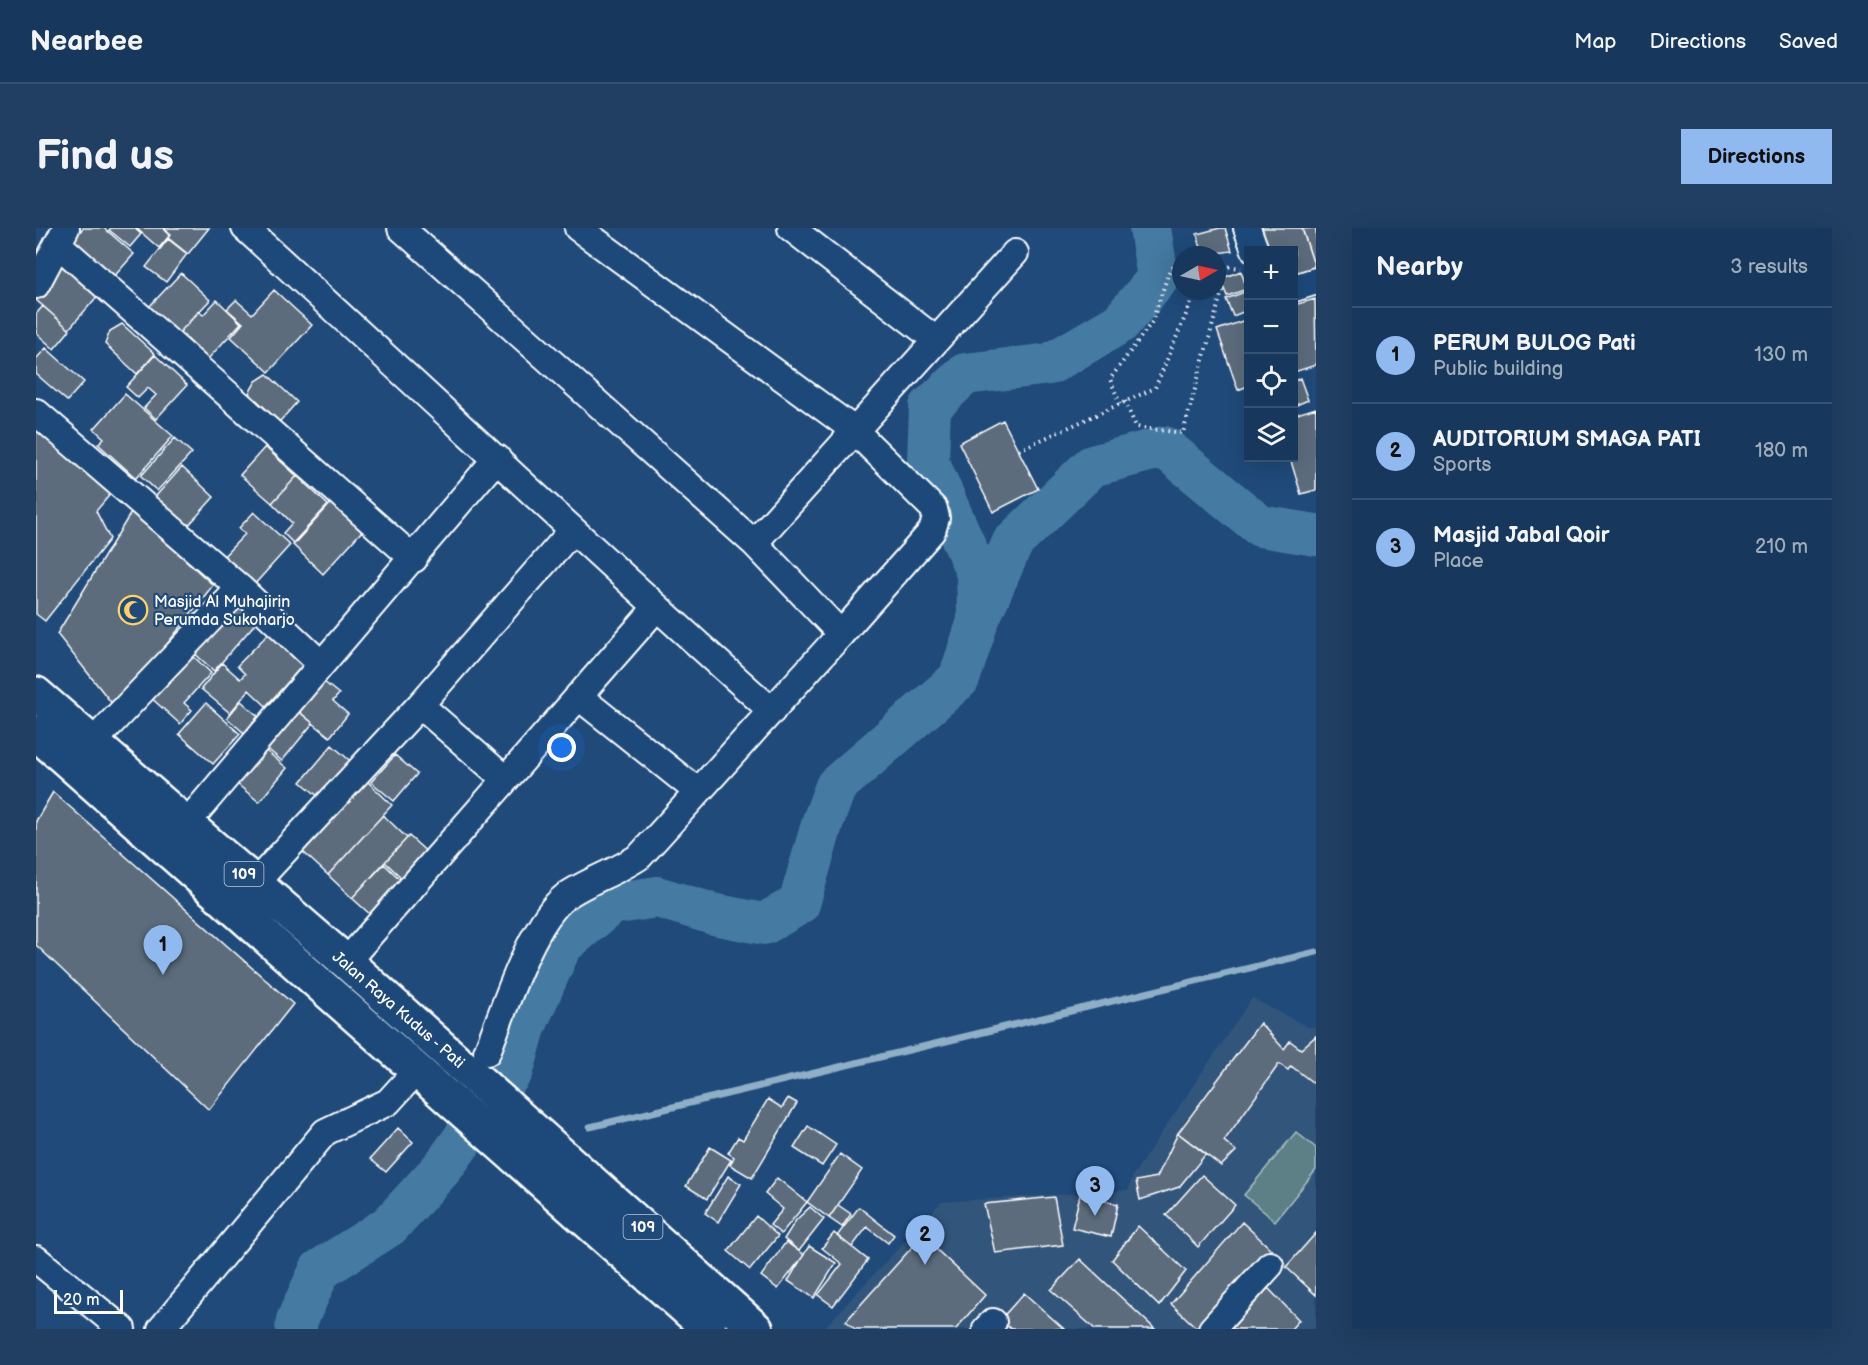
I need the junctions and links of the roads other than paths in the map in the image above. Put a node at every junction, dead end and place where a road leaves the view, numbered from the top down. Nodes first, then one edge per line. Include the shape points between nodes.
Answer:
1 (245, 228) edge
2 (401, 228) edge
3 (791, 228) edge
4 (1247, 228) edge
5 (582, 229) edge
6 (63, 236) edge
7 (1249, 246) edge
8 (1015, 253) dead end
9 (1316, 281) edge
10 (36, 285) edge
11 (1298, 286) edge
12 (936, 340) junction
13 (36, 412) edge
14 (854, 429) junction
15 (497, 458) junction
16 (572, 531) junction
17 (754, 543) junction
18 (414, 559) junction
19 (240, 588) junction
20 (656, 608) junction
21 (841, 634) junction
22 (321, 664) junction
23 (36, 694) edge
24 (578, 696) junction
25 (420, 705) junction
26 (772, 711) junction
27 (36, 733) edge
28 (92, 743) junction
29 (505, 779) junction
30 (697, 791) junction
31 (186, 824) junction
32 (255, 884) junction
33 (346, 962) junction
34 (487, 1052) dead end
35 (427, 1078) junction
36 (36, 1259) edge
37 (1270, 1265) dead end
38 (122, 1329) edge
39 (161, 1329) edge
40 (709, 1329) edge
41 (756, 1329) edge
42 (1212, 1329) edge

1 - 15 street
2 - 17 street
3 - 12 street
4 - 7 street
5 - 14 street
6 - 10 street
6 - 18 street
8 - 12 street
9 - 11 street
12 - 14 street
13 - 19 street
14 - 17 street
14 - 21 street via 932,505 936,518 932,531
15 - 16 street
15 - 18 street
16 - 20 street
16 - 25 street
17 - 21 street
18 - 22 street
19 - 22 street
19 - 28 street
20 - 24 street
20 - 26 street
21 - 26 street
22 - 31 street
23 - 28 main road, Jalan Raya Kudus - Pati / 109
24 - 29 street
24 - 30 street
25 - 29 street
25 - 32 street
26 - 30 street
27 - 35 main road, Jalan Raya Kudus - Pati / 109
28 - 31 main road, Jalan Raya Kudus - Pati / 109
29 - 33 street
30 - 34 street via 640,856 573,892 551,911 535,936
31 - 32 main road, Jalan Raya Kudus - Pati / 109
32 - 33 main road, Jalan Raya Kudus - Pati / 109
33 - 41 main road, Jalan Raya Kudus - Pati / 109
35 - 39 street via 325,1132
35 - 40 main road, Jalan Raya Kudus - Pati / 109
36 - 38 street
37 - 42 street

